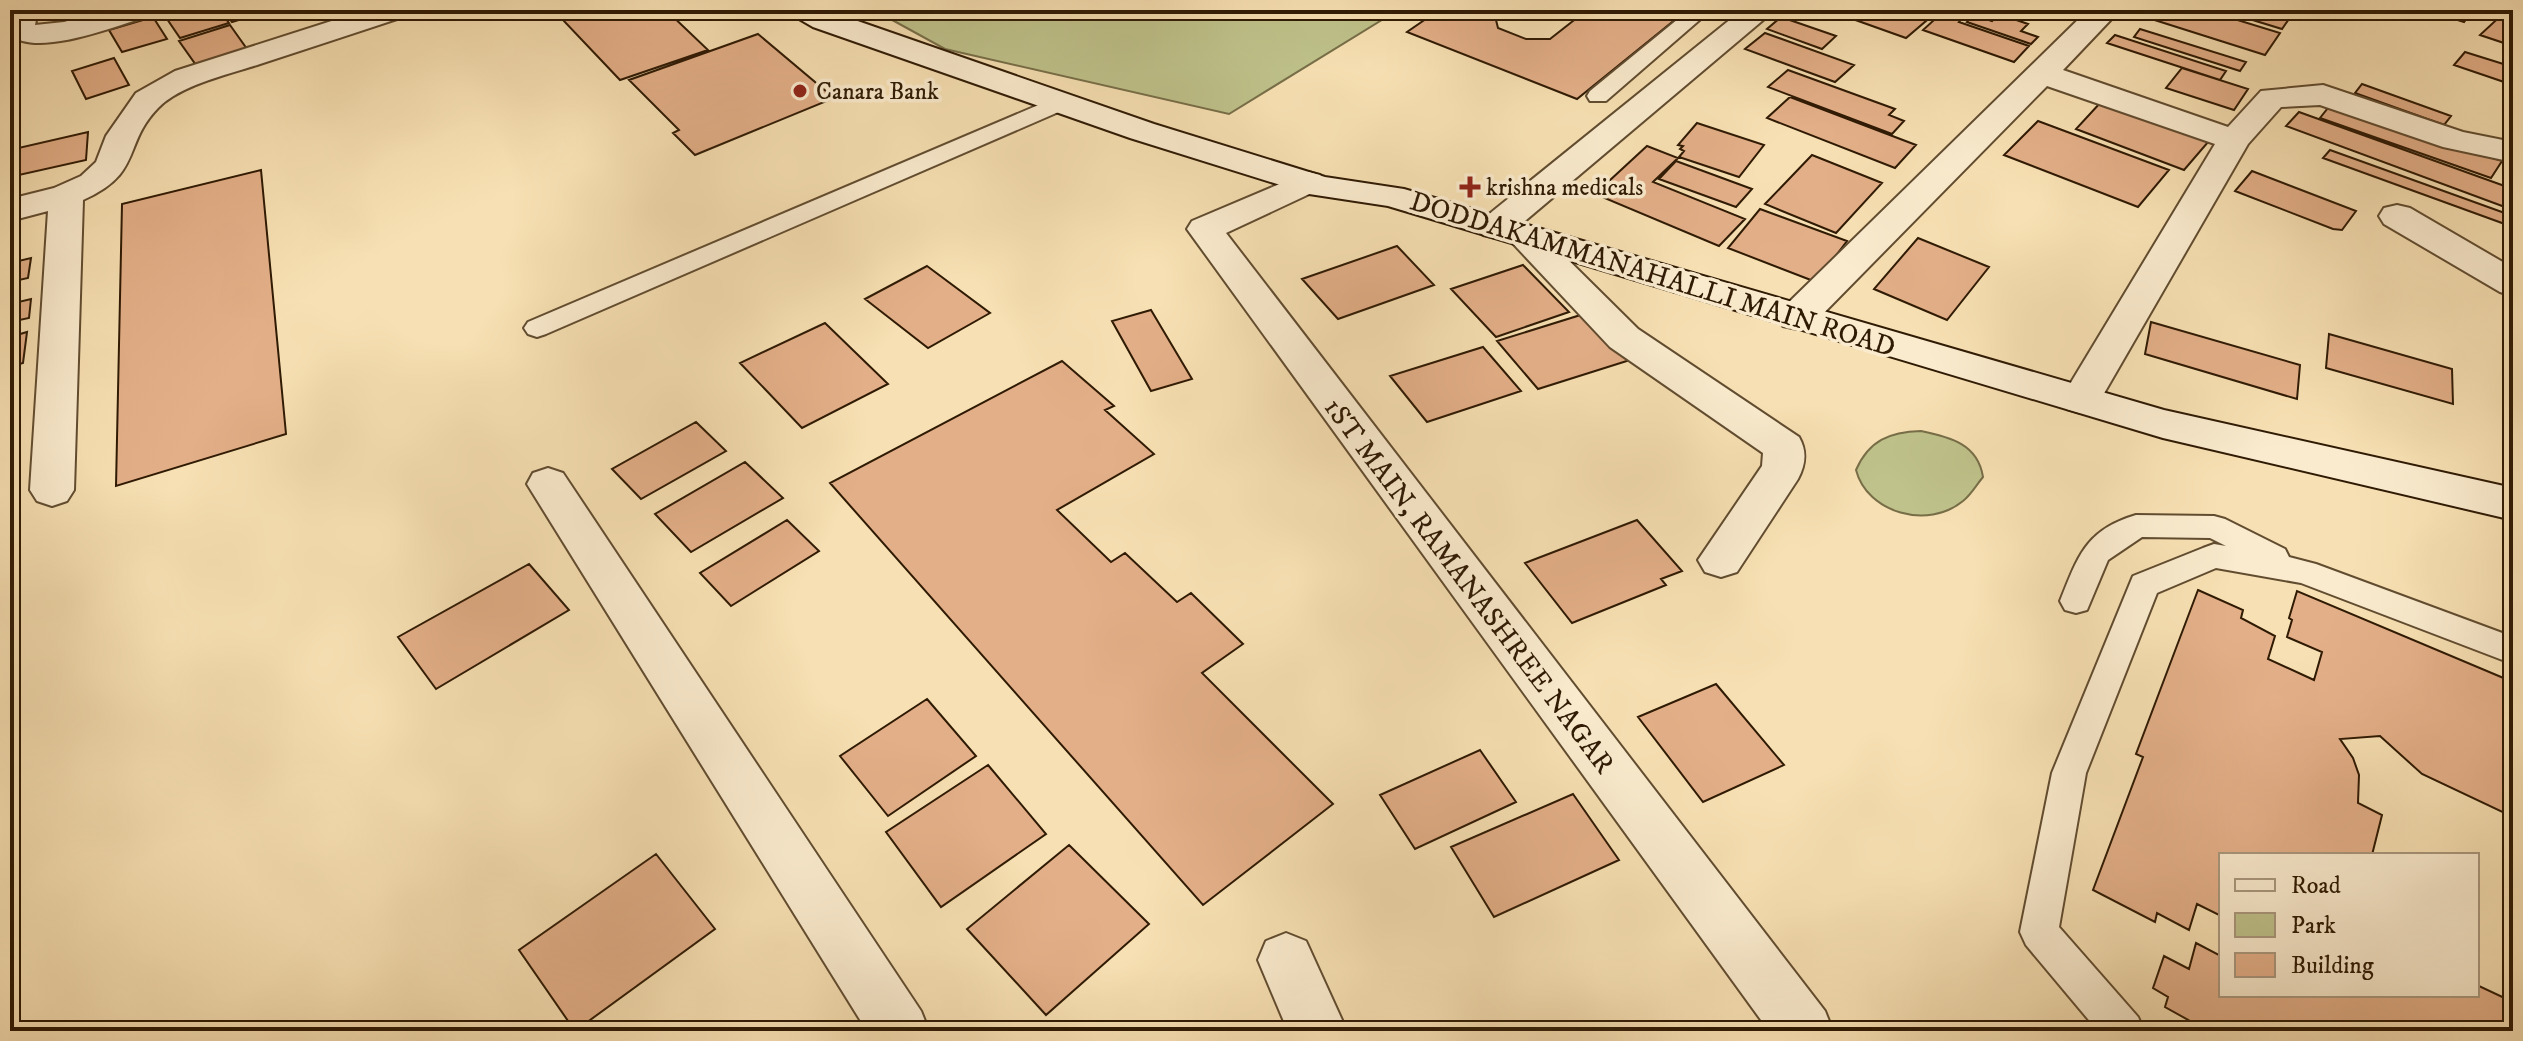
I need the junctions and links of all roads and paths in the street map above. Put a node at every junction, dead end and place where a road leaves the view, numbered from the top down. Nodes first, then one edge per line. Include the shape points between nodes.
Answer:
1 (23, 10) edge
2 (139, 10) edge
3 (396, 10) edge
4 (804, 10) edge
5 (1701, 10) edge
6 (1760, 10) edge
7 (2105, 10) edge
8 (2041, 73) junction
9 (1598, 96) dead end
10 (1062, 102) junction
11 (2234, 140) junction
12 (2513, 152) edge
13 (1308, 182) junction
14 (66, 195) junction
15 (10, 210) edge
16 (2397, 216) dead end
17 (1510, 232) junction
18 (2513, 284) edge
19 (1797, 317) junction
20 (537, 328) dead end
21 (2081, 399) junction
22 (548, 484) dead end
23 (52, 490) dead end
24 (2513, 504) edge
25 (1721, 560) dead end
26 (2305, 572) junction
27 (2076, 601) dead end
28 (2513, 651) edge
29 (1286, 960) dead end
30 (900, 1031) edge
31 (1318, 1031) edge
32 (1804, 1031) edge
33 (2124, 1031) edge

1 - 2 street via 19,26 28,35 66,31
3 - 14 street via 186,78 147,100 111,166 93,183
4 - 10 street, DODDAKAMMANAHALLI MAIN ROAD
5 - 9 lane
6 - 17 street
7 - 8 street
8 - 11 street
8 - 19 street
10 - 13 street, DODDAKAMMANAHALLI MAIN ROAD
10 - 20 lane
11 - 12 street via 2272,98 2323,95 2455,140
11 - 21 street
13 - 17 street, DODDAKAMMANAHALLI MAIN ROAD via 1392,196
13 - 32 street, 1ST MAIN, RAMANASHREE NAGAR via 1205,229
14 - 15 street
14 - 23 street
16 - 18 street
17 - 19 street, DODDAKAMMANAHALLI MAIN ROAD
17 - 25 street via 1624,338 1784,447 1783,468
19 - 21 street, DODDAKAMMANAHALLI MAIN ROAD
21 - 24 street, DODDAKAMMANAHALLI MAIN ROAD via 2163,424
22 - 30 street
26 - 27 lane via 2214,527 2136,526 2095,553
26 - 28 lane
26 - 33 lane via 2214,556 2144,585 2069,773 2039,932
29 - 31 street

